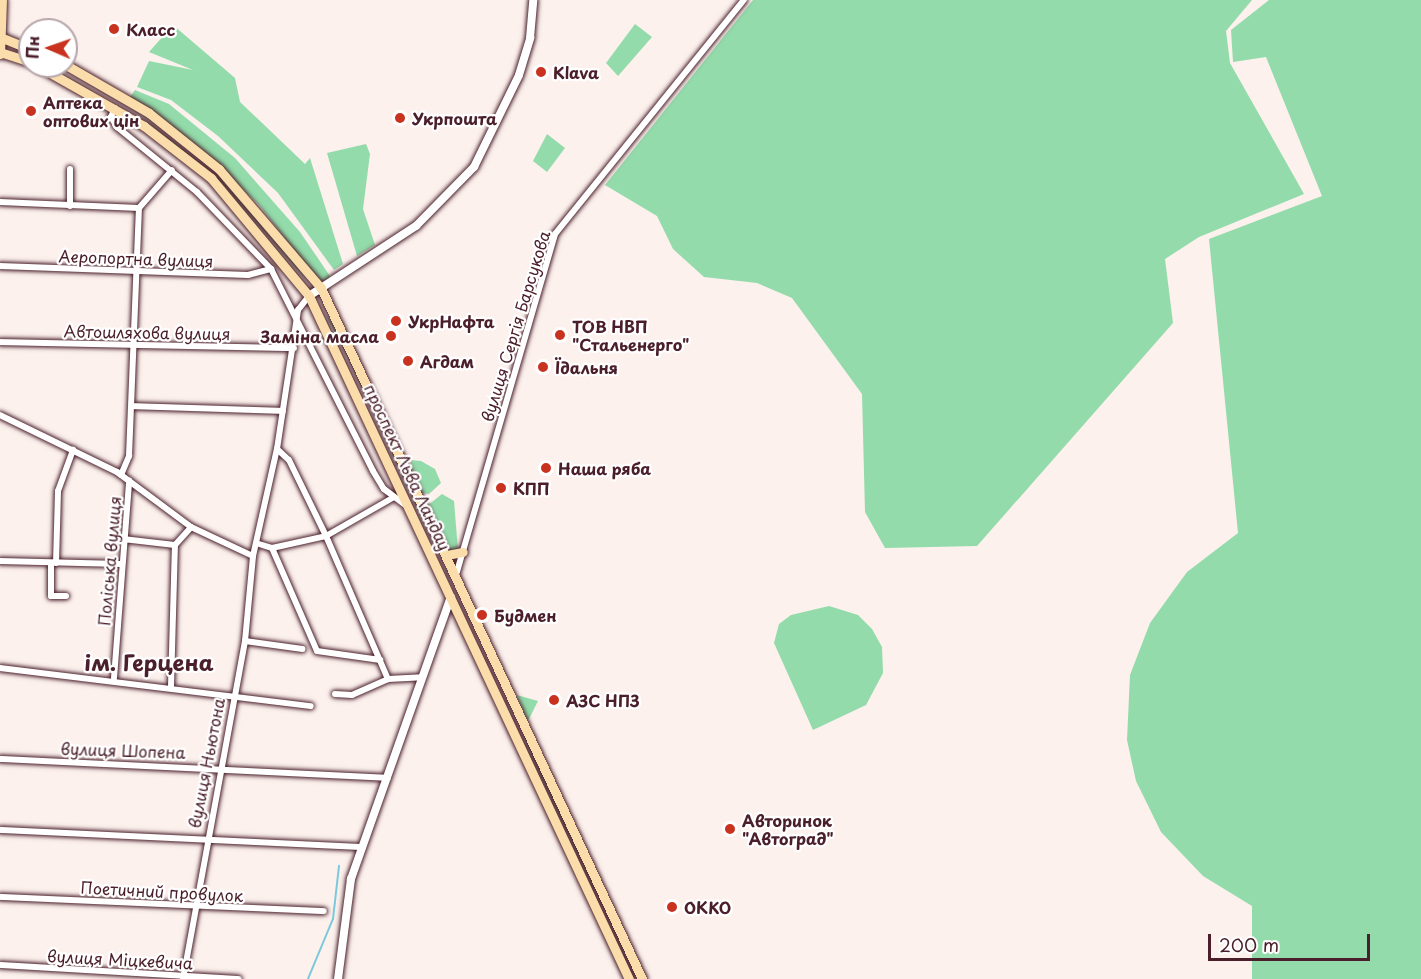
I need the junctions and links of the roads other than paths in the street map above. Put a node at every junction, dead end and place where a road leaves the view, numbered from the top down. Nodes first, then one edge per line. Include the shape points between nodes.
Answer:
1 (2, 0) edge
2 (533, 0) edge
3 (744, 0) edge
4 (1, 37) edge
5 (18, 44) edge
6 (0, 53) edge
7 (18, 58) edge
8 (78, 72) edge
9 (60, 78) edge
10 (122, 96) junction
11 (116, 108) junction
12 (70, 169) dead end
13 (172, 170) junction
14 (0, 202) edge
15 (70, 206) junction
16 (139, 208) junction
17 (0, 266) edge
18 (271, 269) junction
19 (137, 272) junction
20 (321, 288) junction
21 (309, 296) junction
22 (297, 315) junction
23 (0, 342) edge
24 (134, 347) junction
25 (294, 348) junction
26 (132, 406) junction
27 (283, 411) junction
28 (0, 415) edge
29 (278, 449) junction
30 (73, 450) junction
31 (121, 475) junction
32 (129, 481) junction
33 (394, 497) junction
34 (411, 510) junction
35 (191, 527) junction
36 (326, 536) junction
37 (123, 539) junction
38 (259, 544) junction
39 (175, 545) junction
40 (273, 548) junction
41 (463, 552) junction
42 (447, 555) junction
43 (253, 556) junction
44 (0, 561) edge
45 (54, 563) junction
46 (121, 564) junction
47 (456, 575) junction
48 (66, 596) dead end
49 (451, 597) junction
50 (245, 640) junction
51 (302, 649) dead end
52 (380, 660) junction
53 (0, 668) edge
54 (422, 676) junction
55 (114, 678) junction
56 (388, 679) junction
57 (171, 686) junction
58 (508, 687) junction
59 (496, 693) junction
60 (336, 694) dead end
61 (234, 698) junction
62 (311, 706) dead end
63 (0, 759) edge
64 (220, 767) junction
65 (388, 778) junction
66 (0, 830) edge
67 (207, 843) junction
68 (363, 847) junction
69 (0, 897) edge
70 (197, 906) junction
71 (324, 911) dead end
72 (0, 965) edge
73 (73, 970) junction
74 (183, 977) edge
75 (73, 979) edge
76 (239, 979) edge
77 (338, 979) edge
78 (628, 979) edge
79 (642, 979) edge

1 - 4 main road
2 - 20 main road via 530,38 519,75 474,167 416,226
3 - 41 street, вулиця Сергія Барсукова via 555,234
4 - 5 main road
4 - 6 main road
6 - 7 main road
8 - 10 main road, проспект Льва Ландау
9 - 11 main road, проспект Льва Ландау
10 - 11 main road
10 - 20 main road, проспект Льва Ландау via 219,169
11 - 13 street via 111,117 117,127
11 - 21 main road, проспект Льва Ландау via 211,178
12 - 15 street
13 - 16 street
13 - 18 street
14 - 15 street
15 - 16 street
16 - 19 street, Поліська вулиця
17 - 19 street, Аеропортна вулиця
18 - 19 street, Аеропортна вулиця via 248,275
18 - 22 street
19 - 24 street, Поліська вулиця
20 - 21 main road
20 - 42 main road, проспект Льва Ландау
21 - 22 street
21 - 34 main road, проспект Льва Ландау
22 - 25 street, вулиця Ньютона
22 - 33 street via 373,471
23 - 24 street, Автошляхова вулиця
24 - 25 street, Автошляхова вулиця
24 - 26 street, Поліська вулиця
25 - 27 street, вулиця Ньютона
26 - 27 street
26 - 31 street, Поліська вулиця via 129,456
27 - 29 street, вулиця Ньютона
28 - 30 street
29 - 36 street via 289,460
29 - 38 street, вулиця Ньютона
30 - 31 street
30 - 45 street via 58,491
31 - 32 street
32 - 35 street
32 - 37 street, Поліська вулиця
33 - 34 street
33 - 36 street
34 - 49 main road, проспект Льва Ландау
35 - 39 street
35 - 43 street
36 - 40 street
36 - 52 street
37 - 39 street
37 - 46 street, Поліська вулиця
38 - 40 street
38 - 43 street, вулиця Ньютона
39 - 57 street
40 - 52 street via 317,651
41 - 42 main road
41 - 47 street, вулиця Сергія Барсукова
42 - 47 main road, проспект Льва Ландау
43 - 50 street, вулиця Ньютона
44 - 45 street
45 - 46 street
45 - 48 street via 51,596
46 - 55 street, Поліська вулиця
47 - 49 main road
47 - 58 main road, проспект Льва Ландау
49 - 54 main road
49 - 59 main road, проспект Льва Ландау
50 - 51 street
50 - 61 street, вулиця Ньютона
52 - 56 street
53 - 55 street
54 - 56 street
54 - 65 main road
55 - 57 street
56 - 60 street via 352,695
57 - 61 street
58 - 59 main road
58 - 79 main road, проспект Льва Ландау
59 - 78 main road, проспект Льва Ландау
61 - 62 street
61 - 64 street, вулиця Ньютона
63 - 64 street, вулиця Шопена
64 - 65 street, вулиця Шопена
64 - 67 street, вулиця Ньютона
65 - 68 main road
66 - 67 street
67 - 68 street
67 - 70 street, вулиця Ньютона
68 - 77 main road via 348,897
69 - 70 street, Поетичний провулок
70 - 71 street, Поетичний провулок
70 - 74 street, вулиця Ньютона
72 - 73 street, вулиця Міцкевича
73 - 74 street, вулиця Міцкевича
73 - 75 street
74 - 76 street, вулиця Міцкевича

